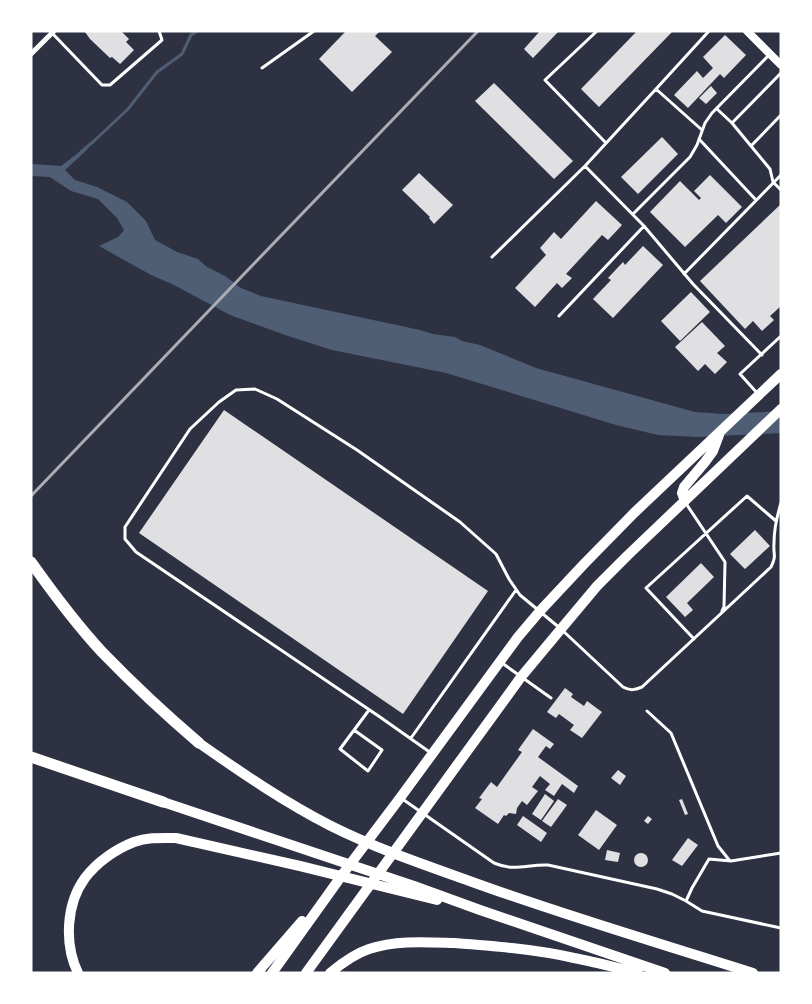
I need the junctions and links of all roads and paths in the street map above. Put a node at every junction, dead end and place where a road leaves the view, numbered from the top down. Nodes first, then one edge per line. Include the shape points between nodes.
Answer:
1 (158, 31) edge
2 (314, 31) edge
3 (597, 31) edge
4 (709, 31) edge
5 (747, 31) edge
6 (53, 32) edge
7 (31, 54) edge
8 (770, 54) junction
9 (781, 65) edge
10 (262, 68) dead end
11 (781, 73) edge
12 (656, 89) junction
13 (717, 109) junction
14 (781, 115) edge
15 (732, 123) junction
16 (702, 130) junction
17 (699, 140) junction
18 (606, 143) junction
19 (751, 146) junction
20 (585, 166) junction
21 (781, 175) edge
22 (773, 182) junction
23 (781, 190) edge
24 (756, 200) junction
25 (633, 214) junction
26 (644, 226) junction
27 (492, 257) dead end
28 (684, 274) junction
29 (559, 316) dead end
30 (781, 336) edge
31 (762, 355) junction
32 (781, 374) edge
33 (759, 394) junction
34 (781, 409) edge
35 (720, 432) junction
36 (685, 501) junction
37 (781, 503) edge
38 (776, 521) junction
39 (706, 533) junction
40 (31, 562) edge
41 (516, 590) junction
42 (540, 611) junction
43 (719, 616) junction
44 (561, 629) junction
45 (694, 639) junction
46 (500, 662) junction
47 (521, 677) junction
48 (550, 698) dead end
49 (369, 710) junction
50 (647, 711) dead end
51 (354, 730) junction
52 (411, 738) junction
53 (199, 743) joint
54 (433, 754) junction
55 (36, 758) edge
56 (400, 798) junction
57 (163, 802) joint
58 (422, 812) junction
59 (781, 853) edge
60 (731, 861) junction
61 (345, 871) junction
62 (411, 890) junction
63 (686, 901) junction
64 (781, 928) edge
65 (78, 973) edge
66 (257, 973) edge
67 (272, 973) edge
68 (306, 973) edge
69 (330, 973) edge
70 (638, 973) edge
71 (665, 973) edge
72 (752, 973) edge

1 - 6 lane via 162,40 110,85 102,85
2 - 10 lane
3 - 18 lane via 545,80
4 - 12 lane
5 - 8 street
6 - 7 street
8 - 9 street
8 - 13 lane
11 - 15 lane
12 - 16 lane
12 - 18 lane
13 - 15 lane
13 - 16 lane
14 - 19 lane
15 - 19 lane
16 - 17 lane
17 - 24 lane
17 - 25 lane via 690,157
18 - 20 lane
19 - 22 lane via 770,169
20 - 25 lane
20 - 27 lane
21 - 22 lane
22 - 23 lane
22 - 24 lane
24 - 28 lane
25 - 26 lane
26 - 28 lane
26 - 29 lane
28 - 31 lane
30 - 31 lane
31 - 33 lane via 740,374
32 - 33 main road
33 - 35 main road
34 - 36 main road
35 - 36 main road via 713,451 684,487
35 - 42 main road
36 - 39 lane
36 - 44 main road via 628,555
37 - 38 lane
38 - 39 lane via 747,496
38 - 43 lane via 775,559 771,567
39 - 43 lane via 725,562 724,607
39 - 45 lane via 646,588
40 - 53 highway via 102,651
41 - 42 lane
41 - 49 lane via 496,554 460,522 277,399 255,389 236,390 219,402 190,429 125,528 125,539 136,552
41 - 52 lane
42 - 44 lane
42 - 46 main road
43 - 45 lane
44 - 45 lane via 628,690 642,686
44 - 47 main road
46 - 47 lane
46 - 54 main road
47 - 48 lane
47 - 58 main road
49 - 51 lane
49 - 52 lane
50 - 60 lane via 671,733 718,846
51 - 51 lane via 340,749 368,771 382,750
52 - 54 lane
53 - 72 main road via 277,796 364,841 557,911
54 - 56 main road
55 - 57 highway
56 - 58 lane
56 - 61 main road
57 - 62 main road
58 - 63 lane via 500,865 514,868 548,865 657,889
58 - 68 main road
59 - 60 lane
60 - 63 lane via 709,860
61 - 66 main road
61 - 67 main road
62 - 65 main road via 176,838 135,842 99,863 75,896 69,933 70,952
62 - 71 main road
63 - 64 lane via 702,911
69 - 70 main road via 355,954 369,949 387,944 425,942 573,957

